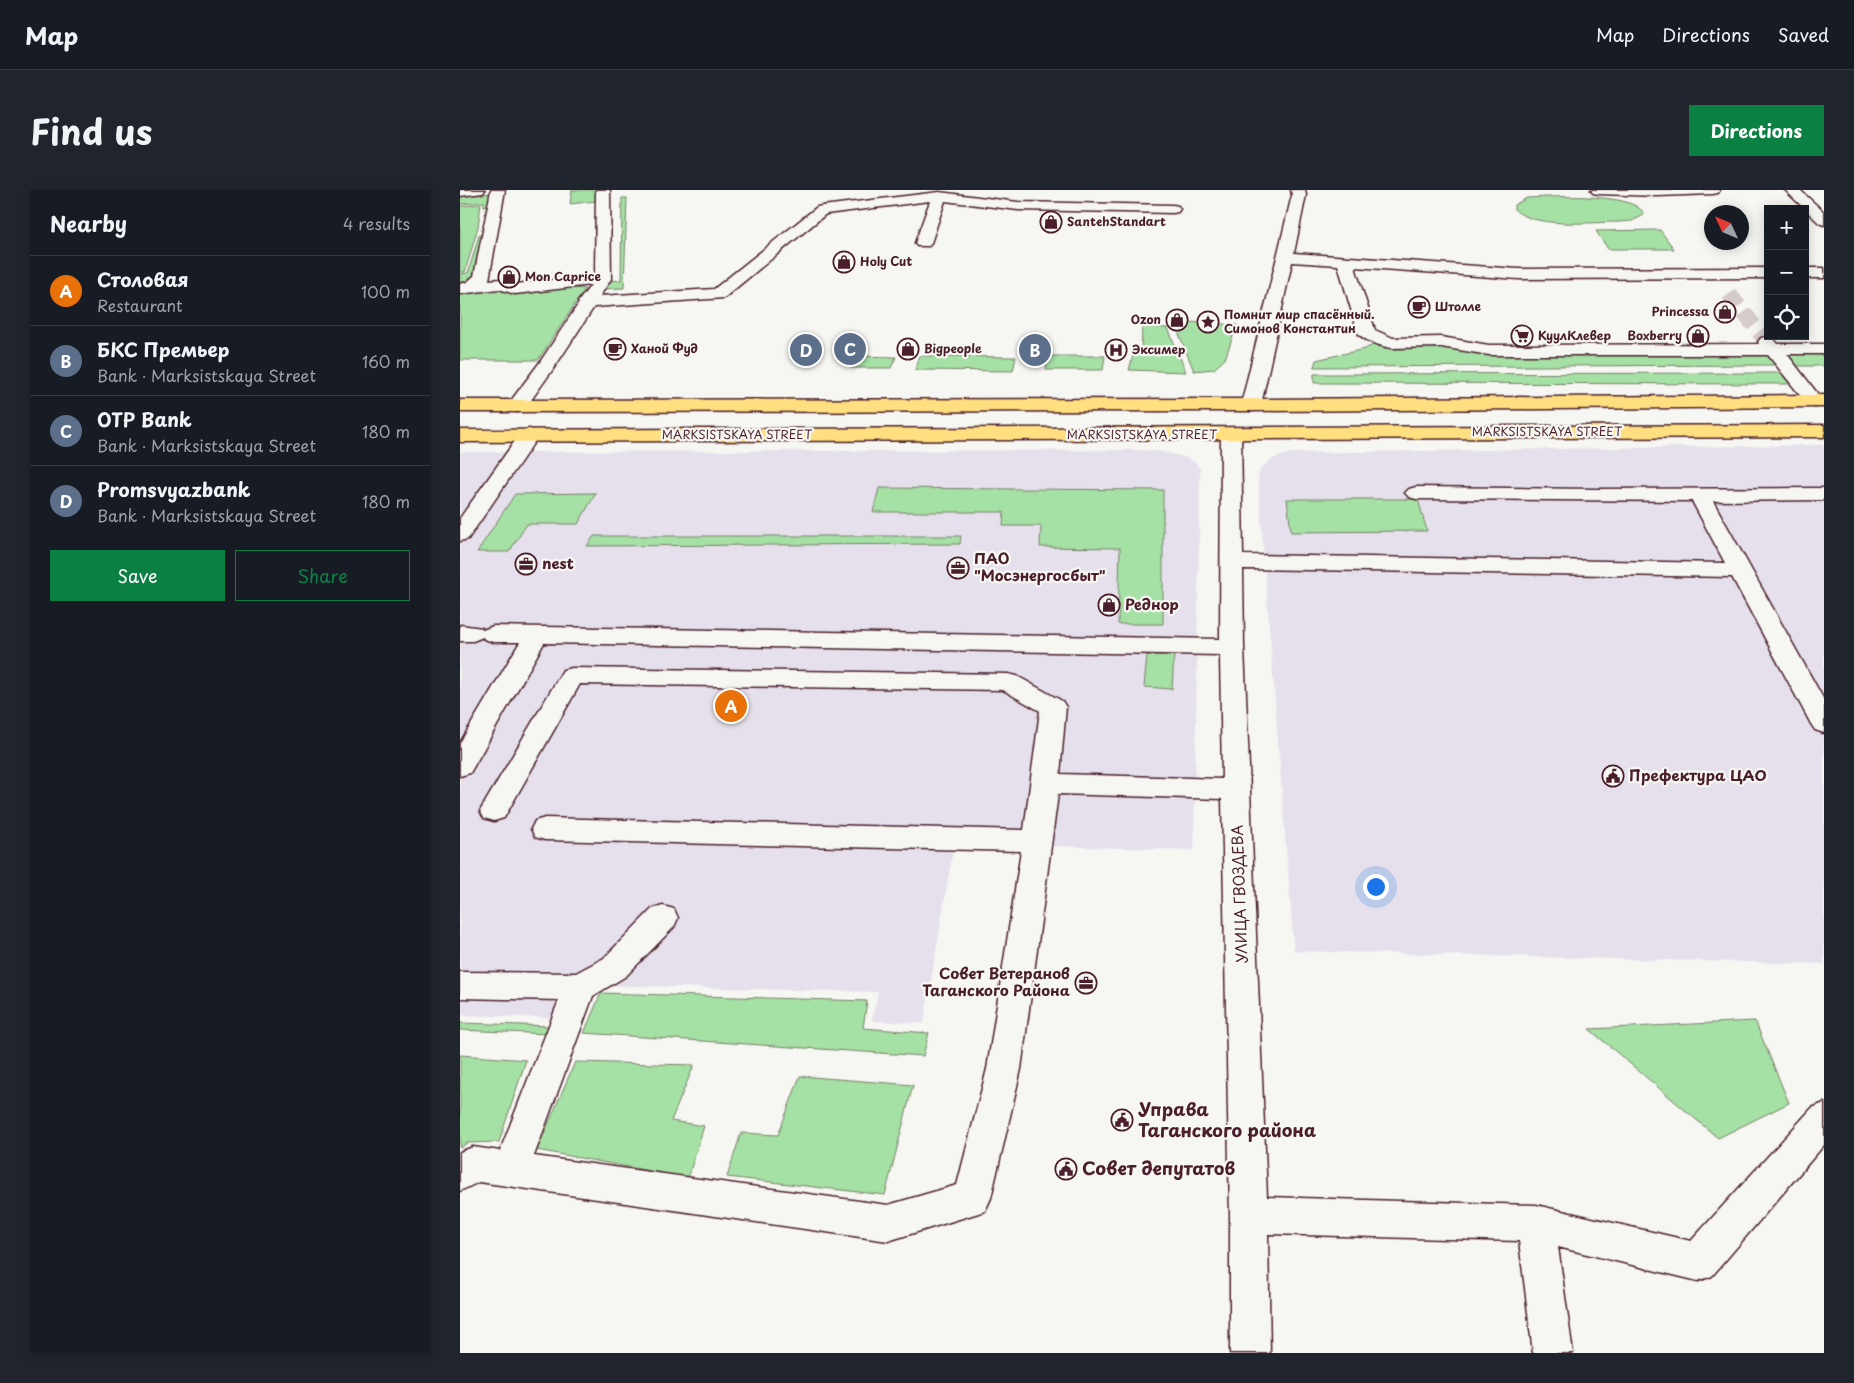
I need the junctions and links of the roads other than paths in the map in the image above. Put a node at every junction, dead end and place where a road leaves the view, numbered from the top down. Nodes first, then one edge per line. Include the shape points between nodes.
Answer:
1 (478, 190) edge
2 (498, 190) edge
3 (603, 190) edge
4 (1298, 190) edge
5 (1598, 190) edge
6 (1713, 190) edge
7 (1792, 190) edge
8 (460, 192) edge
9 (939, 196) junction
10 (1173, 209) dead end
11 (1824, 220) edge
12 (924, 243) dead end
13 (1285, 257) junction
14 (1345, 261) junction
15 (1712, 273) junction
16 (1764, 273) edge
17 (1809, 273) edge
18 (1824, 273) edge
19 (602, 278) junction
20 (1723, 287) tunnel mouth
21 (466, 288) edge
22 (586, 302) junction
23 (1770, 345) junction
24 (1824, 349) edge
25 (1820, 401) edge
26 (1251, 405) junction
27 (460, 406) edge
28 (517, 406) junction
29 (1824, 431) edge
30 (1231, 434) junction
31 (529, 435) junction
32 (460, 436) edge
33 (1416, 493) dead end
34 (1824, 494) edge
35 (1699, 495) junction
36 (460, 534) edge
37 (1231, 562) junction
38 (1740, 570) junction
39 (475, 633) edge
40 (536, 635) junction
41 (1232, 647) junction
42 (1824, 724) edge
43 (460, 766) edge
44 (1045, 784) junction
45 (1237, 789) junction
46 (494, 811) dead end
47 (544, 829) dead end
48 (1037, 841) junction
49 (663, 918) dead end
50 (460, 984) edge
51 (580, 987) junction
52 (1824, 1119) edge
53 (510, 1169) junction
54 (460, 1174) edge
55 (1249, 1215) junction
56 (1536, 1223) junction
57 (1250, 1353) edge
58 (1553, 1353) edge

1 - 8 street
2 - 21 street via 482,278
3 - 19 street
4 - 13 street
5 - 6 street
7 - 11 street
9 - 10 street via 1018,206
9 - 12 street
9 - 22 street via 822,210 718,294
13 - 14 street
13 - 26 street
14 - 15 street via 1518,274
14 - 23 street via 1367,333 1391,342 1441,342 1489,350
15 - 16 street
15 - 20 street
17 - 18 street
19 - 21 street via 515,289 501,284
19 - 22 street
22 - 28 street
23 - 24 street
23 - 25 street
25 - 26 main road, MARKSISTSKAYA STREET
26 - 28 main road, MARKSISTSKAYA STREET
27 - 28 main road, MARKSISTSKAYA STREET
29 - 30 main road, MARKSISTSKAYA STREET
30 - 31 main road, MARKSISTSKAYA STREET
30 - 37 street, УЛИЦА ГВОЗДЕВА
31 - 32 main road, MARKSISTSKAYA STREET
31 - 36 street
33 - 35 street
34 - 35 street
35 - 38 street
37 - 38 street
37 - 41 street, УЛИЦА ГВОЗДЕВА
38 - 42 street
39 - 40 street
40 - 41 street
40 - 43 street
41 - 45 street, УЛИЦА ГВОЗДЕВА
44 - 45 street
44 - 46 street via 1053,707 1008,682 572,676
44 - 48 street
45 - 55 street, УЛИЦА ГВОЗДЕВА
47 - 48 street
48 - 53 street via 1004,1069 972,1198 888,1223
49 - 51 street via 614,967
50 - 51 street
51 - 53 street
52 - 56 street via 1698,1262
53 - 54 street via 473,1164
55 - 56 street
55 - 57 street, УЛИЦА ГВОЗДЕВА
56 - 58 street

